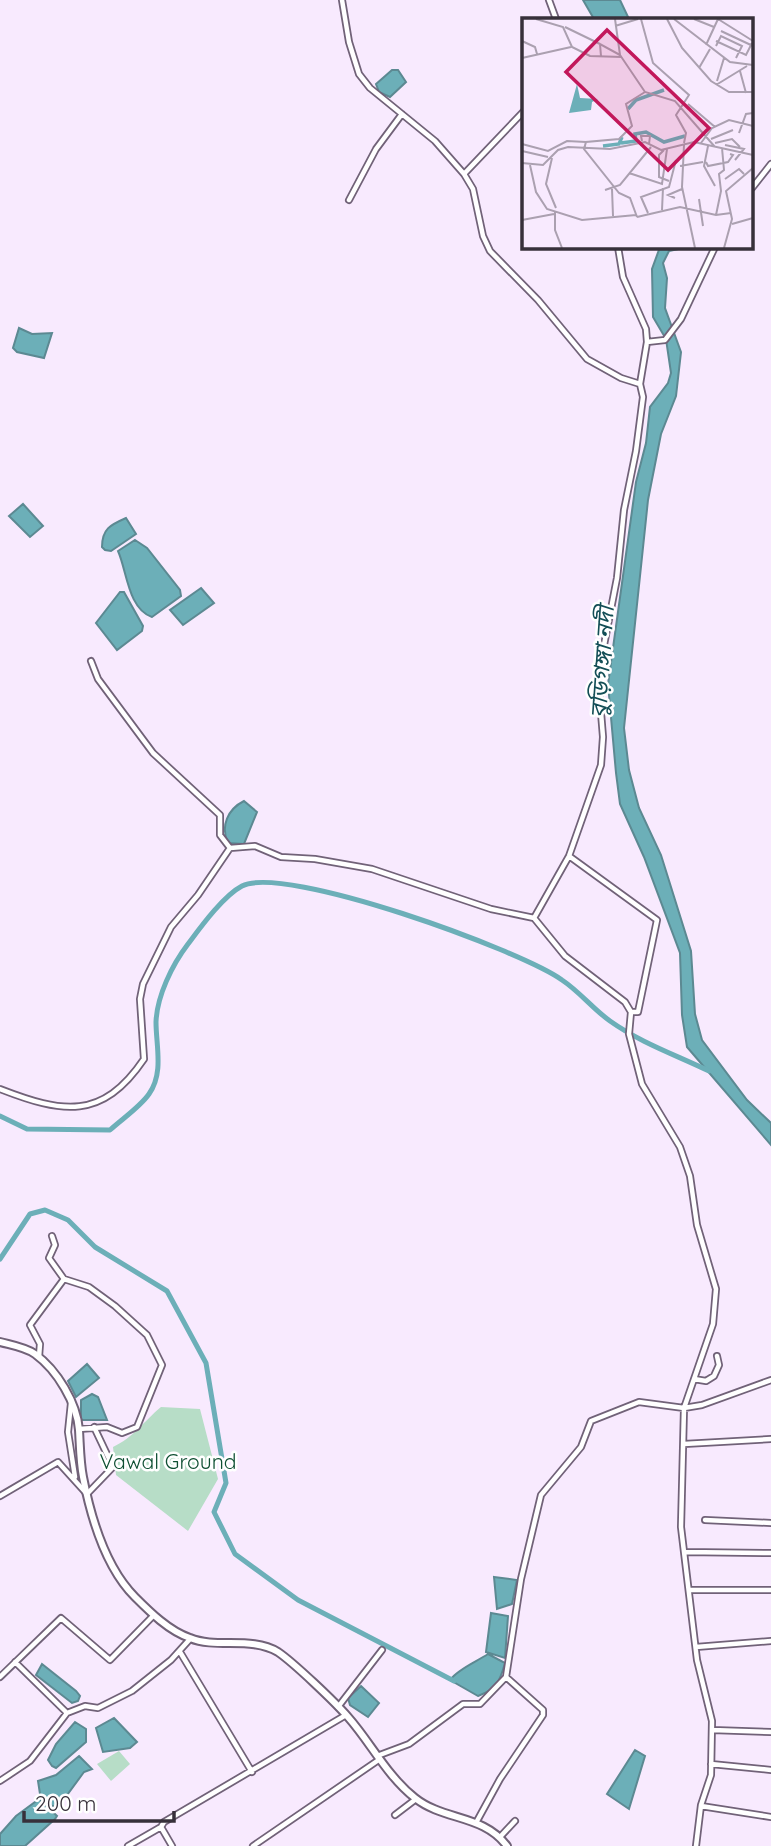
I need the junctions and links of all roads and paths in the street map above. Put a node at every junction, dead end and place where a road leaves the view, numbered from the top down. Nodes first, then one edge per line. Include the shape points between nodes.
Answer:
1 (342, 0) edge
2 (549, 0) edge
3 (556, 18) edge
4 (522, 113) edge
5 (402, 114) junction
6 (771, 164) edge
7 (464, 174) junction
8 (754, 185) edge
9 (349, 200) dead end
10 (618, 248) edge
11 (715, 248) edge
12 (647, 342) junction
13 (640, 384) junction
14 (91, 661) dead end
15 (230, 848) junction
16 (569, 856) junction
17 (534, 918) junction
18 (631, 1012) junction
19 (0, 1088) edge
20 (52, 1236) dead end
21 (64, 1279) junction
22 (0, 1342) edge
23 (716, 1356) dead end
24 (39, 1359) junction
25 (694, 1379) junction
26 (771, 1380) edge
27 (71, 1402) junction
28 (684, 1408) junction
29 (94, 1427) junction
30 (79, 1429) junction
31 (771, 1439) edge
32 (684, 1444) junction
33 (76, 1480) junction
34 (87, 1494) junction
35 (0, 1496) edge
36 (705, 1520) dead end
37 (771, 1523) edge
38 (684, 1552) junction
39 (771, 1553) edge
40 (689, 1590) junction
41 (771, 1590) edge
42 (155, 1615) junction
43 (190, 1639) junction
44 (771, 1641) edge
45 (696, 1647) junction
46 (382, 1650) dead end
47 (180, 1652) junction
48 (15, 1662) junction
49 (0, 1677) edge
50 (506, 1677) junction
51 (338, 1707) junction
52 (67, 1713) junction
53 (347, 1715) junction
54 (712, 1730) junction
55 (771, 1732) edge
56 (379, 1758) junction
57 (711, 1765) junction
58 (771, 1770) edge
59 (252, 1772) junction
60 (0, 1781) edge
61 (416, 1799) junction
62 (701, 1806) junction
63 (395, 1815) dead end
64 (771, 1817) edge
65 (477, 1821) junction
66 (515, 1821) dead end
67 (162, 1827) junction
68 (500, 1837) junction
69 (128, 1846) edge
70 (172, 1846) edge
71 (253, 1846) edge
72 (507, 1846) edge
73 (696, 1846) edge

1 - 5 street via 359,74
2 - 3 street
4 - 7 street
5 - 7 street via 435,141
5 - 9 street via 376,149
6 - 8 street
7 - 13 street via 473,189 490,251 587,359
10 - 12 street via 622,277 646,329
11 - 12 street via 681,319 665,340
12 - 13 street
13 - 16 street via 643,397 636,451 598,676 601,765
14 - 15 street via 98,679 153,753 220,815 220,835
15 - 17 street via 255,846 281,858 372,869 491,909
15 - 19 street via 171,927 143,984 145,1059 134,1072 94,1104 80,1108 42,1105
16 - 17 street
16 - 18 street via 657,920 638,1012
17 - 18 street via 565,956 625,1002
18 - 25 street via 629,1034 642,1084 680,1147 713,1274 713,1324
20 - 21 street via 55,1245 49,1258
21 - 24 street via 30,1325 40,1344
21 - 29 street via 89,1287 121,1312 147,1335 162,1365 137,1427 122,1433
22 - 24 main road
23 - 25 street via 719,1365 714,1376 706,1381
24 - 27 main road via 63,1385
25 - 28 street
26 - 28 street
27 - 30 main road
27 - 33 street via 68,1432
28 - 32 street
28 - 50 street via 639,1402 596,1418 581,1447 541,1495 521,1579
29 - 30 street
29 - 34 street via 113,1468
30 - 34 main road
31 - 32 street
32 - 38 street
33 - 34 street
33 - 35 street via 58,1462
34 - 42 main road via 118,1577
36 - 37 street
38 - 39 street
38 - 40 street
40 - 41 street
40 - 45 street
42 - 43 main road
42 - 48 street via 110,1660 61,1618
43 - 47 street
43 - 51 main road via 254,1644 277,1651
44 - 45 street
45 - 54 street
46 - 51 street
47 - 52 street via 132,1691 99,1708 85,1706
47 - 59 street
48 - 49 street
48 - 52 street
50 - 56 street via 480,1704 463,1704 409,1744
50 - 65 street via 543,1715
51 - 53 main road
52 - 60 street via 30,1761
53 - 56 main road
53 - 59 street
54 - 55 street
54 - 57 street
56 - 61 main road
56 - 71 street
57 - 58 street
57 - 62 street
59 - 67 street
61 - 63 street
61 - 65 main road via 432,1809
62 - 64 street
62 - 73 street
65 - 68 main road
66 - 68 street
67 - 69 street
67 - 70 street
68 - 72 main road

